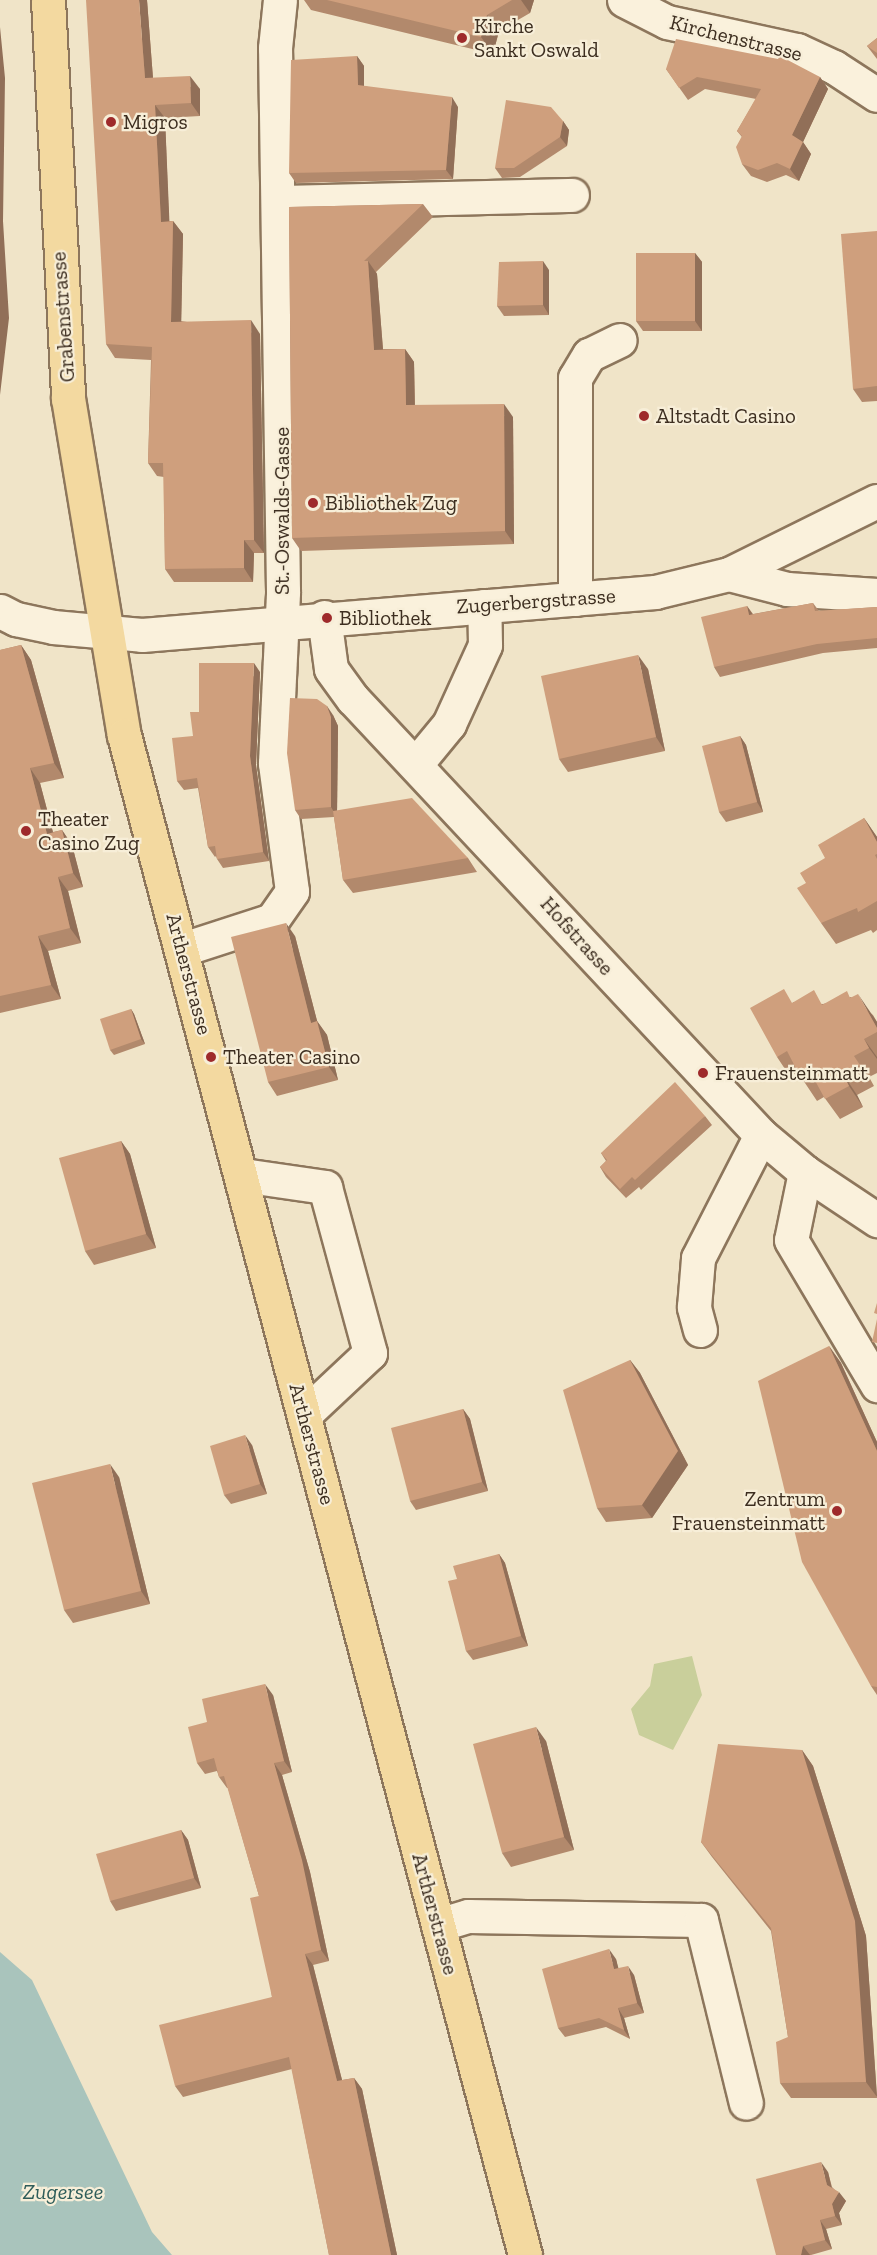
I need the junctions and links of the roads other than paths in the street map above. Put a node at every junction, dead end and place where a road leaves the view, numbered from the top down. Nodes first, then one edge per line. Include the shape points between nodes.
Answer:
1 (48, 0) edge
2 (280, 0) edge
3 (624, 0) edge
4 (661, 9) edge
5 (877, 95) edge
6 (572, 195) dead end
7 (279, 202) junction
8 (620, 340) dead end
9 (877, 501) edge
10 (729, 574) junction
11 (877, 595) edge
12 (575, 599) junction
13 (484, 606) junction
14 (0, 611) edge
15 (324, 617) junction
16 (282, 622) junction
17 (105, 632) junction
18 (416, 764) junction
19 (183, 949) junction
20 (761, 1135) junction
21 (806, 1172) junction
22 (242, 1175) junction
23 (877, 1220) edge
24 (700, 1330) dead end
25 (877, 1384) edge
26 (304, 1415) junction
27 (438, 1925) junction
28 (746, 2103) dead end
29 (525, 2255) edge

1 - 17 main road, Grabenstrasse via 65,367
2 - 7 street, St.-Oswalds-Gasse via 275,48
3 - 4 street, Kirchenstrasse
4 - 5 street, Kirchenstrasse via 797,50 834,67
6 - 7 street
7 - 16 street, St.-Oswalds-Gasse
8 - 12 street via 589,355 575,378
9 - 10 street, Zugerbergstrasse
10 - 11 street via 786,589
10 - 12 street, Zugerbergstrasse via 655,592
12 - 13 street, Zugerbergstrasse
13 - 15 street, Zugerbergstrasse
13 - 18 street via 485,645 449,724
14 - 17 street, Zugerbergstrasse via 52,627
15 - 16 street, Zugerbergstrasse
15 - 18 street, Hofstrasse via 331,669 353,699
16 - 17 street, Zugerbergstrasse via 176,633
16 - 19 street, St.-Oswalds-Gasse via 275,763 292,891 272,920
17 - 19 main road, Artherstrasse via 124,735
18 - 20 street, Hofstrasse
19 - 22 main road, Artherstrasse
20 - 21 street, Hofstrasse
20 - 24 street via 698,1258 694,1307
21 - 23 street, Hofstrasse
21 - 25 street via 790,1240
22 - 26 main road, Artherstrasse
22 - 26 street via 325,1187 370,1353
26 - 27 main road, Artherstrasse
27 - 28 street via 468,1916 701,1920
27 - 29 main road, Artherstrasse

